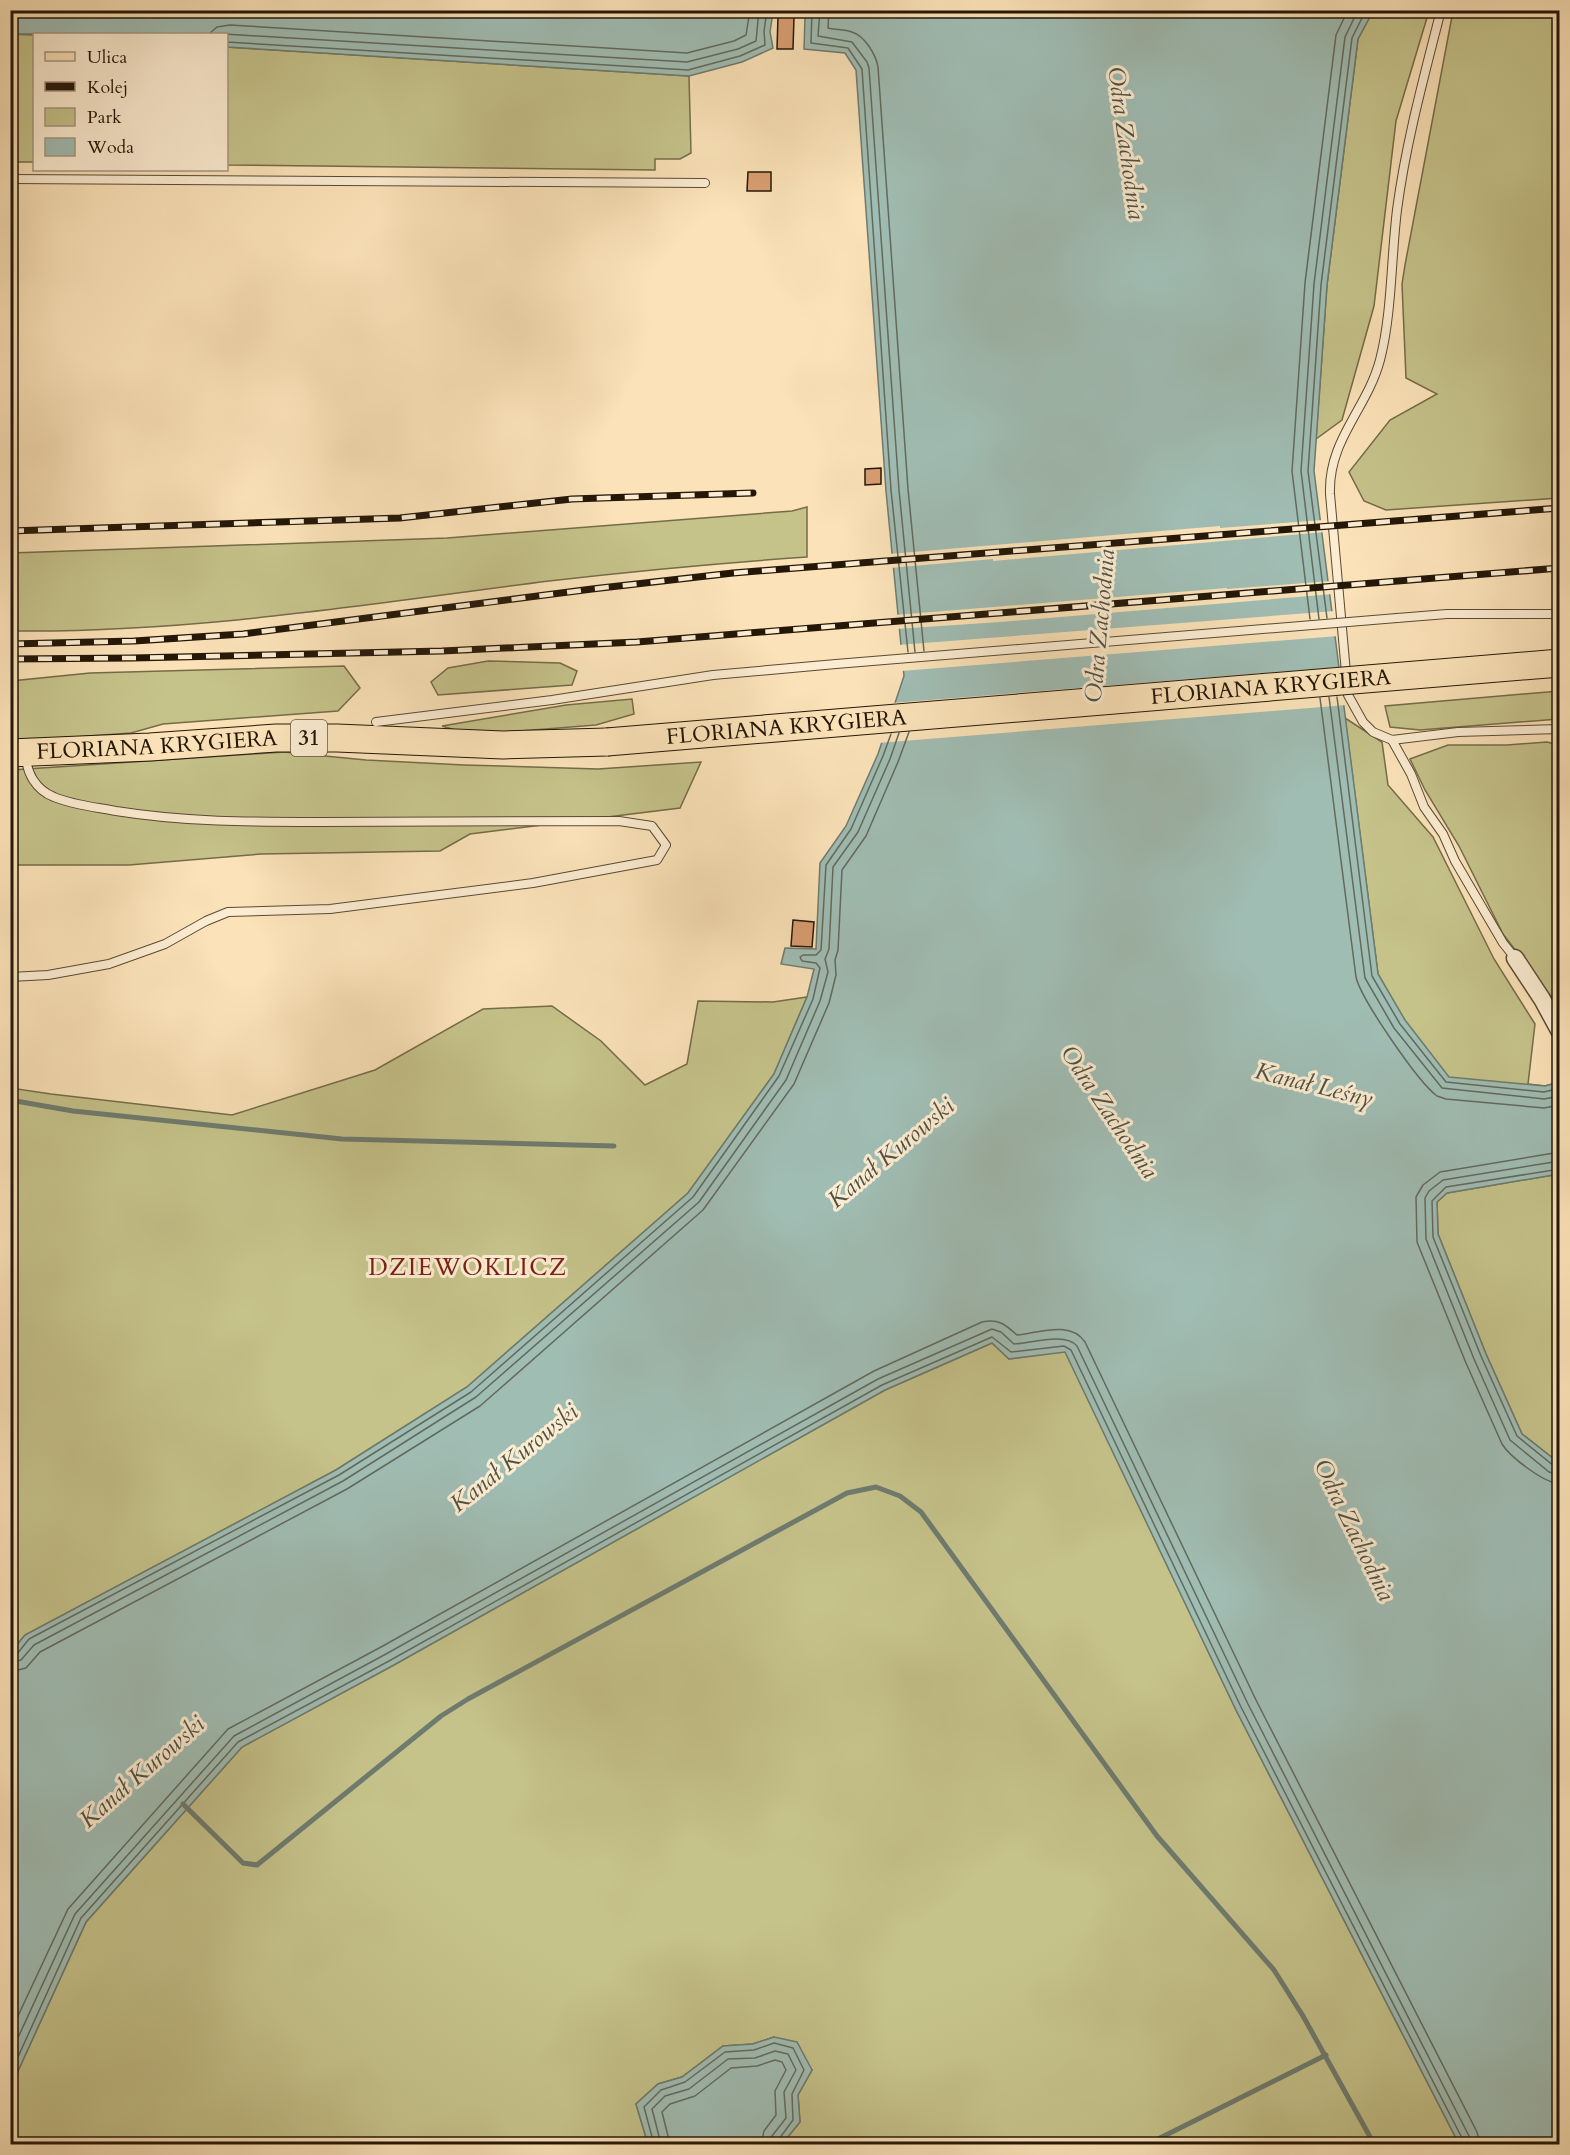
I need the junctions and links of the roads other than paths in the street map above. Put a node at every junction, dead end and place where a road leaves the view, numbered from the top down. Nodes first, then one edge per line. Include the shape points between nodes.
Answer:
1 (1441, 10) edge
2 (10, 179) edge
3 (705, 183) dead end
4 (1560, 614) edge
5 (1560, 663) edge
6 (376, 722) dead end
7 (1560, 729) edge
8 (1392, 740) junction
9 (18, 752) edge
10 (1515, 958) joint
11 (10, 977) edge
12 (1560, 1032) edge

1 - 8 lane via 1405,158 1380,359 1370,389 1337,448 1330,482 1348,695 1363,722 1373,732
2 - 3 lane
4 - 6 lane, bridge via 1447,614 713,675
5 - 9 main road, FLORIANA KRYGIERA / 31, bridge via 607,742 502,746 276,738
7 - 8 lane via 1458,732
8 - 10 lane via 1424,807
9 - 11 lane via 32,779 52,797 132,813 222,822 619,821 652,826 666,845 657,860 533,883 330,909 228,912 165,944 109,964
10 - 12 street

